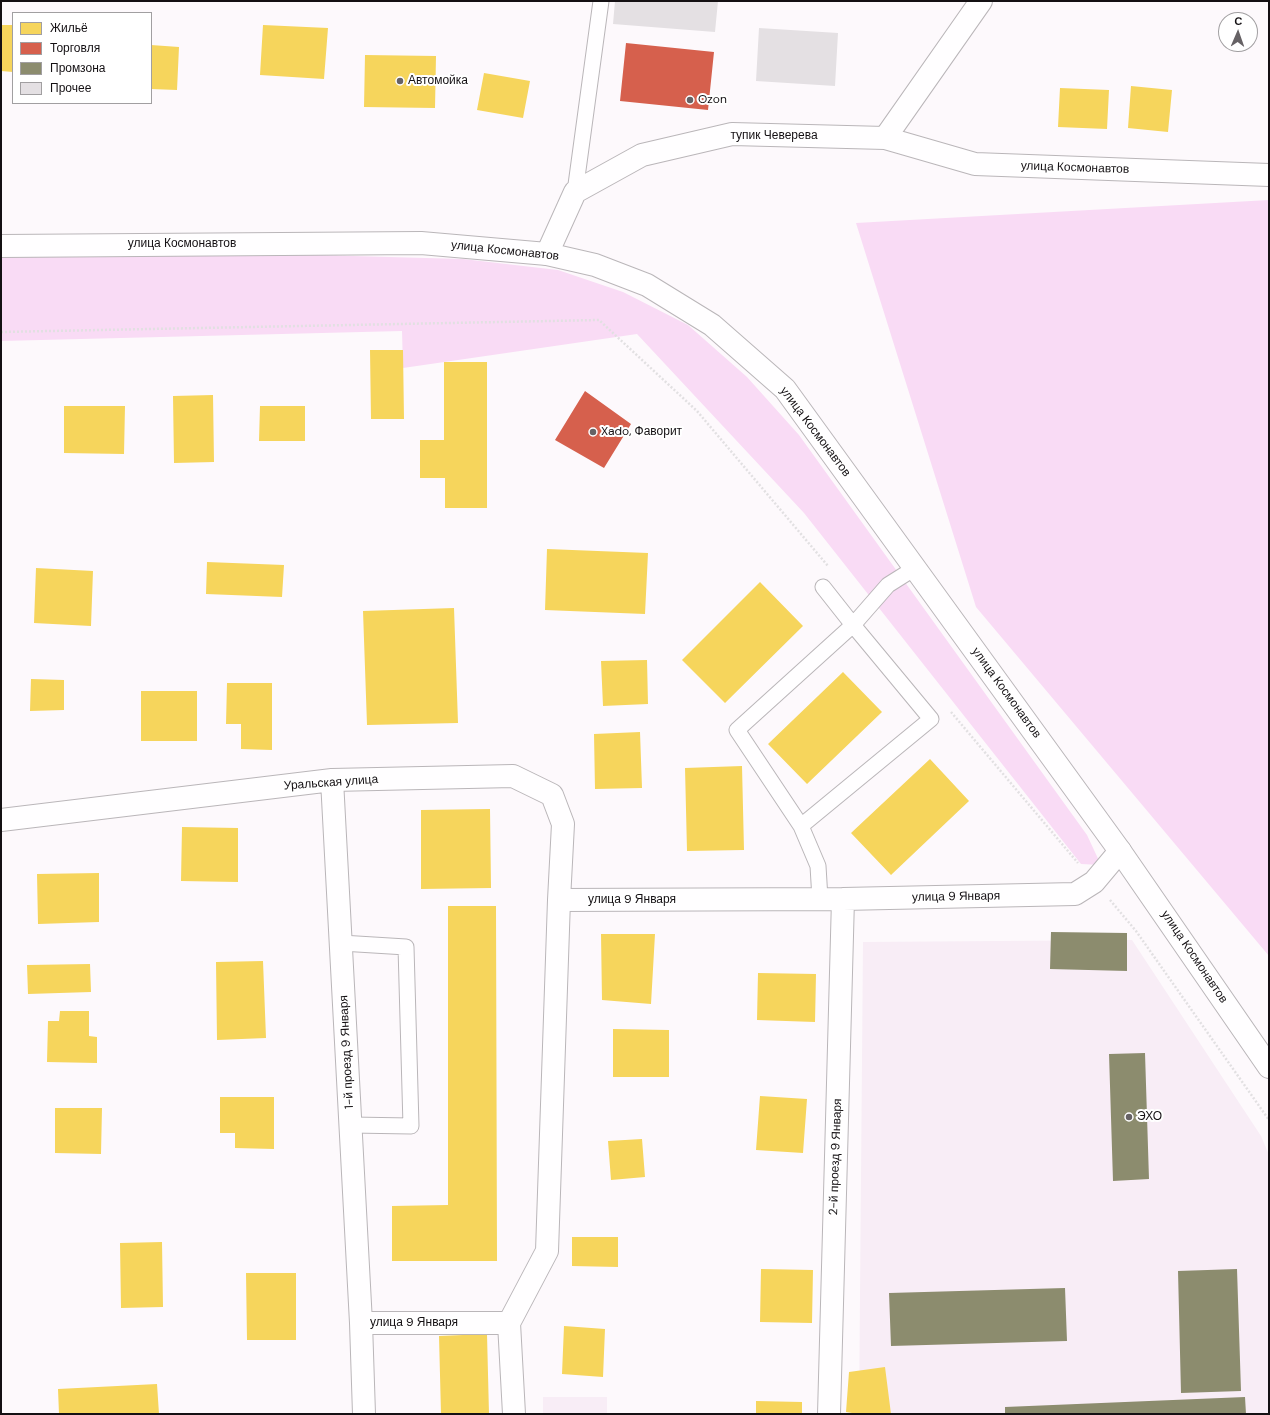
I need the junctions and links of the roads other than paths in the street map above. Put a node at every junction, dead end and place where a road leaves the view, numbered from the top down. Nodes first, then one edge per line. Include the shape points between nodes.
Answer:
1 (601, 1) edge
2 (981, 1) edge
3 (885, 138) junction
4 (1269, 175) edge
5 (575, 192) junction
6 (1, 246) edge
7 (547, 254) junction
8 (915, 568) junction
9 (823, 587) dead end
10 (853, 625) junction
11 (332, 780) junction
12 (1, 820) edge
13 (801, 826) junction
14 (1120, 851) junction
15 (820, 899) junction
16 (844, 899) junction
17 (559, 900) junction
18 (341, 943) junction
19 (1269, 1067) edge
20 (351, 1125) junction
21 (361, 1323) junction
22 (509, 1323) junction
23 (364, 1414) edge
24 (514, 1414) edge
25 (829, 1414) edge

1 - 5 lane
2 - 3 street
3 - 4 street, улица Космонавтов via 975,164
3 - 5 street, тупик Чеверева via 732,134 642,155
5 - 7 street
6 - 7 street, улица Космонавтов via 421,243
7 - 8 street, улица Космонавтов via 596,265 647,285 712,325 785,389
8 - 10 lane via 888,585
8 - 14 street, улица Космонавтов
9 - 10 lane
10 - 13 lane via 736,730
10 - 13 lane via 932,719
11 - 12 street, Уральская улица
11 - 17 street, Уральская улица via 513,776 552,795 563,824
11 - 18 street, 1-й проезд 9 Января
13 - 15 lane via 818,866
14 - 16 street, улица 9 Января via 1094,882 1075,894
14 - 19 street, улица Космонавтов
15 - 16 street, улица 9 Января
15 - 17 street, улица 9 Января
16 - 25 street, 2-й проезд 9 Января
17 - 22 street via 547,1251
18 - 20 street, 1-й проезд 9 Января
18 - 20 lane via 406,947 411,1126
20 - 21 street, 1-й проезд 9 Января
21 - 22 street, улица 9 Января
21 - 23 street, улица 9 Января
22 - 24 street

